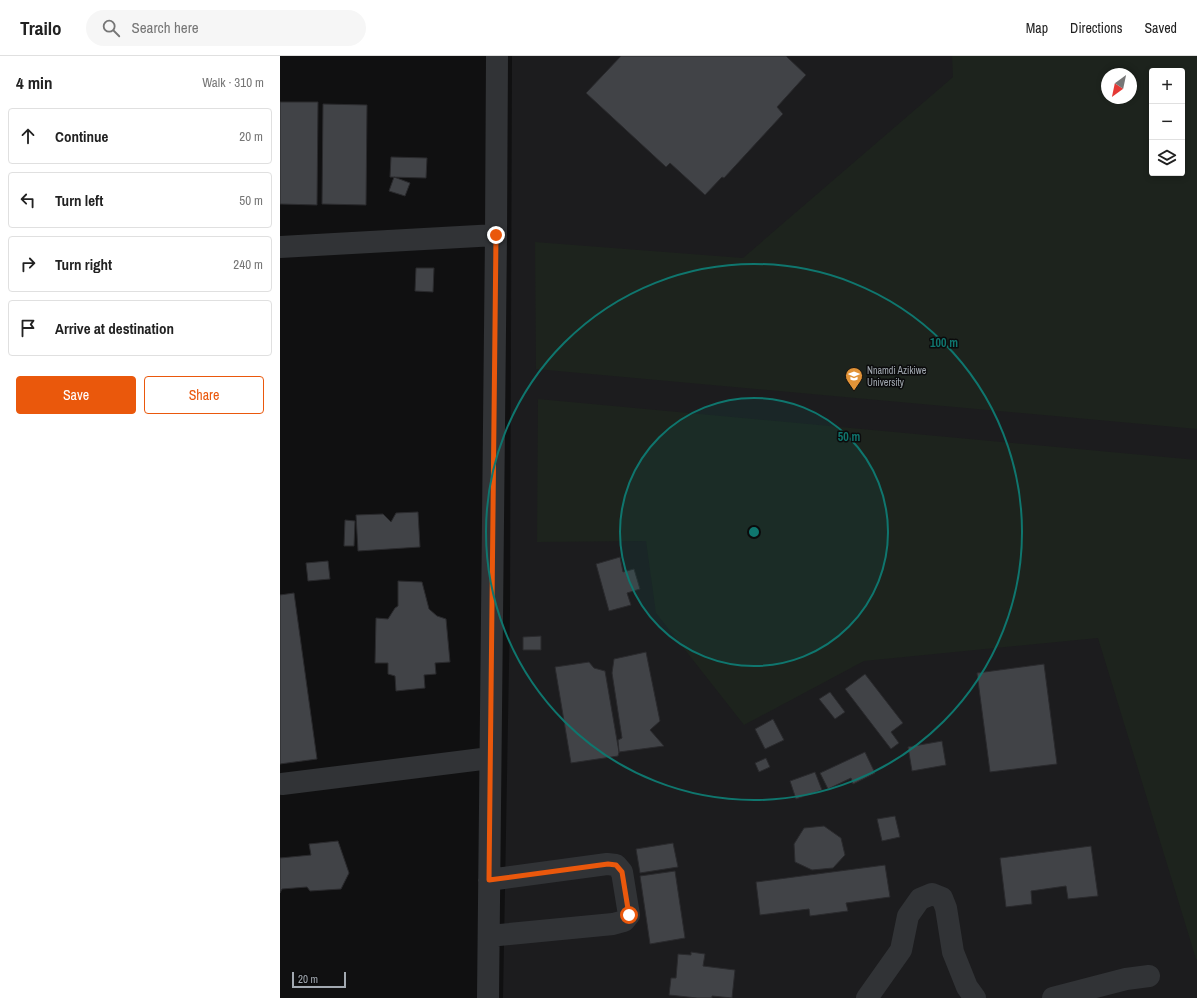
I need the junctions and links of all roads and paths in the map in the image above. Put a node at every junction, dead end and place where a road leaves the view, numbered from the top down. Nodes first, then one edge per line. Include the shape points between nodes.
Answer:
1 (497, 56) edge
2 (496, 235) junction
3 (280, 247) edge
4 (490, 758) junction
5 (282, 784) dead end
6 (489, 880) junction
7 (489, 936) junction
8 (1149, 976) dead end
9 (488, 998) edge
10 (867, 998) edge
11 (976, 998) edge
12 (1053, 998) edge

1 - 2 street
2 - 3 street
2 - 4 street
4 - 5 street
4 - 6 street
6 - 7 street
6 - 7 street via 616,865 622,872 629,915 624,922 613,924
7 - 9 street
8 - 12 street via 1126,979
10 - 11 street via 901,950 908,916 920,899 932,894 942,898 953,952 967,987

